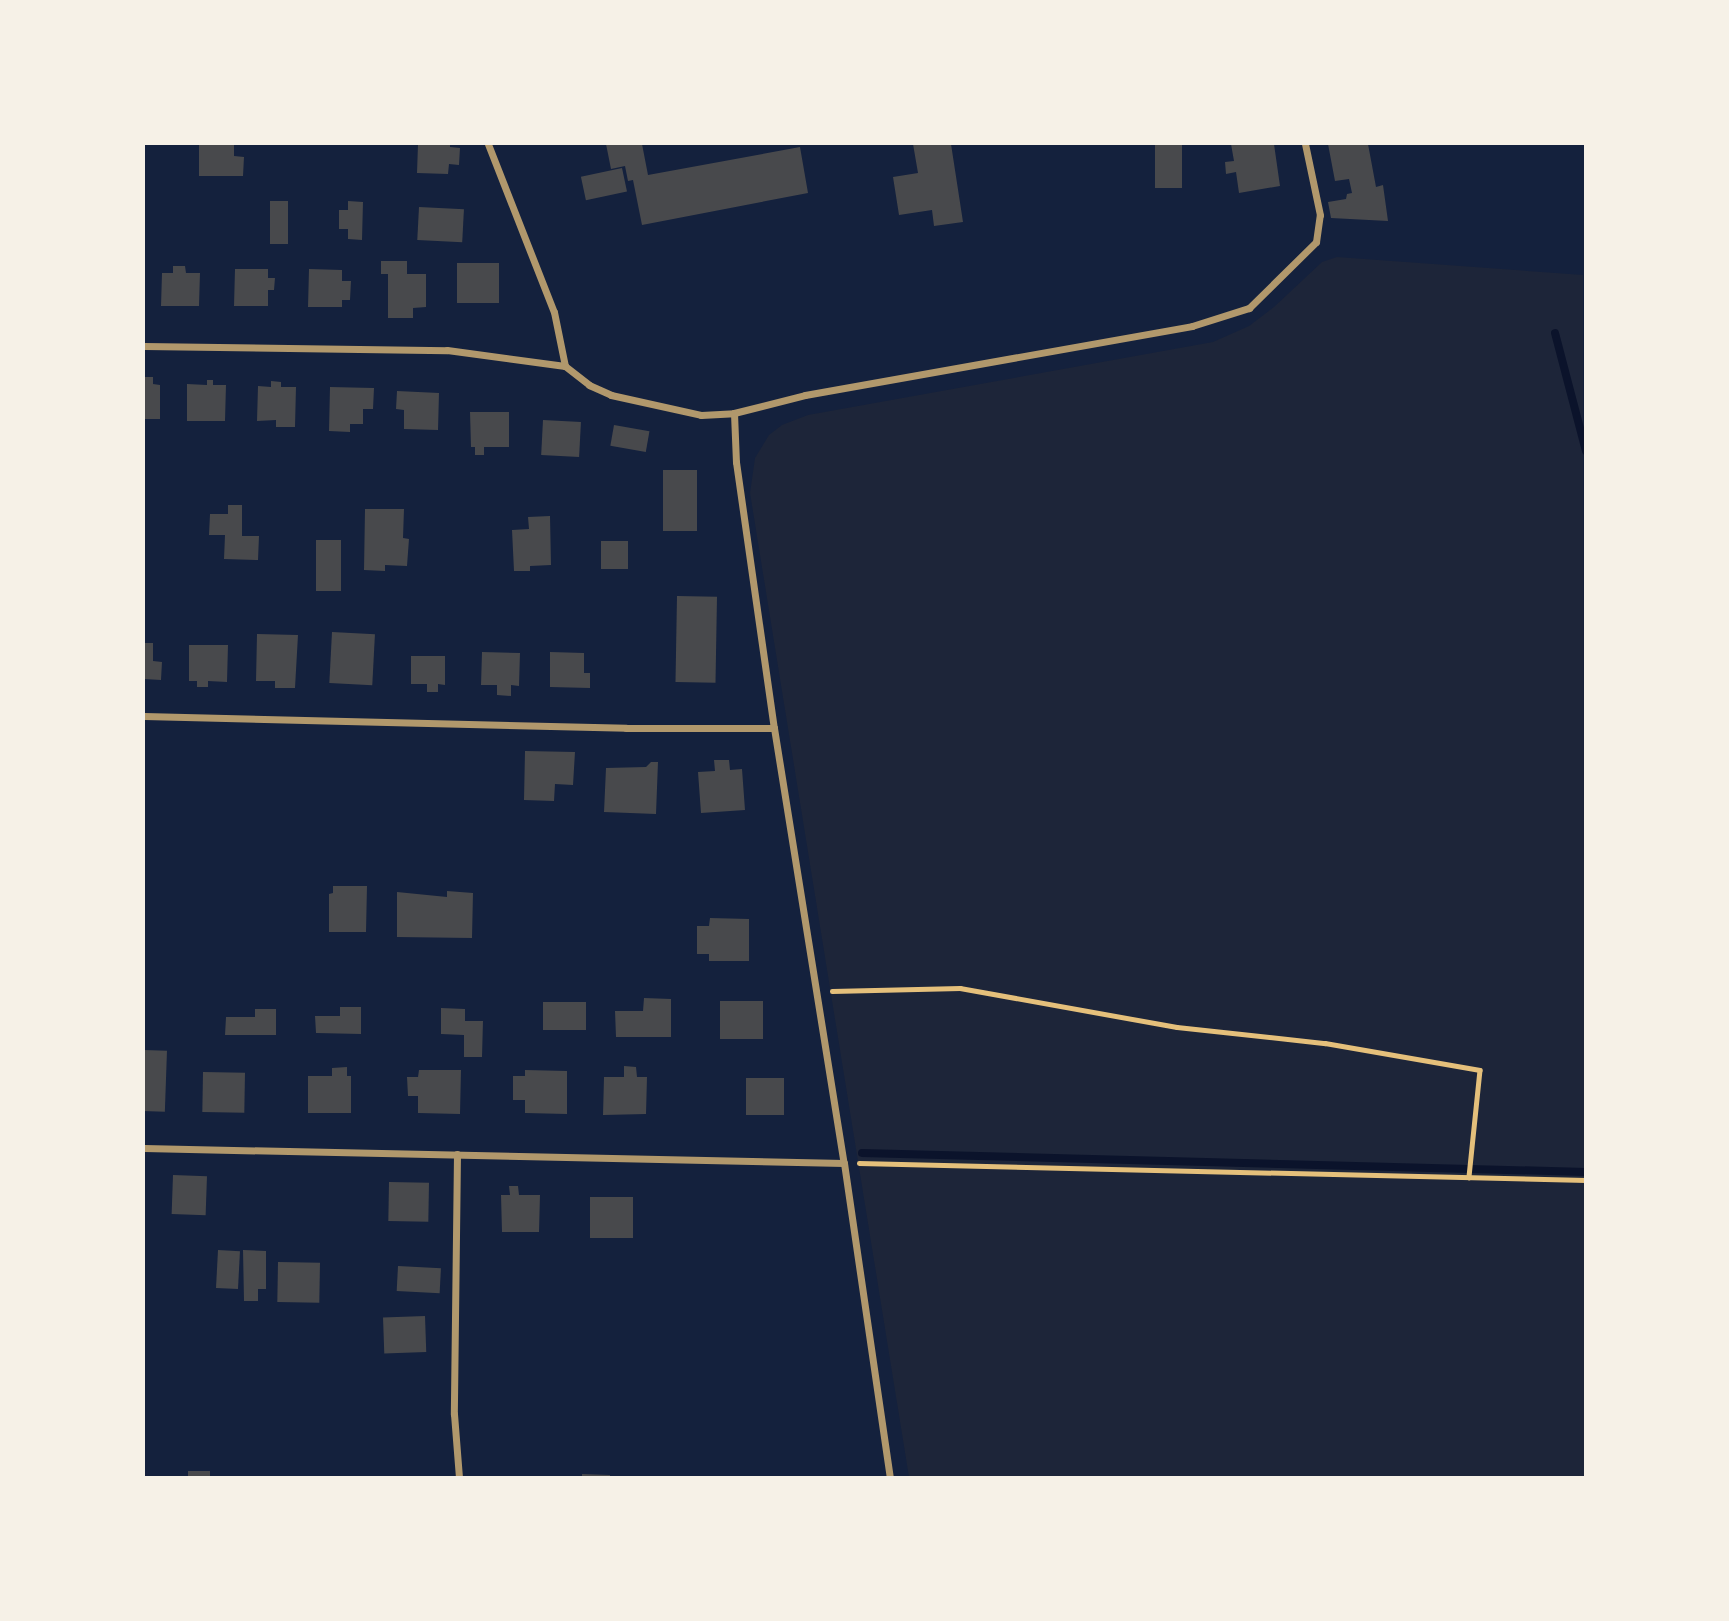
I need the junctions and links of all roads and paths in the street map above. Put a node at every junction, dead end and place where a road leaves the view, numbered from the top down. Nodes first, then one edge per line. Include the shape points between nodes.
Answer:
1 (488, 144) edge
2 (1305, 144) edge
3 (144, 346) edge
4 (565, 366) junction
5 (734, 413) junction
6 (144, 716) edge
7 (775, 728) junction
8 (817, 992) junction
9 (144, 1148) edge
10 (457, 1154) junction
11 (844, 1163) junction
12 (1469, 1174) junction
13 (1586, 1180) edge
14 (459, 1478) edge
15 (890, 1478) edge

1 - 4 street via 554,312
2 - 5 street via 1320,215 1316,242 1249,307 1192,326 805,395
3 - 4 street via 447,350
4 - 5 street via 611,395 701,415
5 - 7 street via 736,463
6 - 7 street
7 - 8 street
8 - 11 street
8 - 12 path via 961,988 1177,1027 1325,1043 1480,1070
9 - 10 street
10 - 11 street
10 - 14 street via 454,1414
11 - 12 path
11 - 15 street
12 - 13 path

